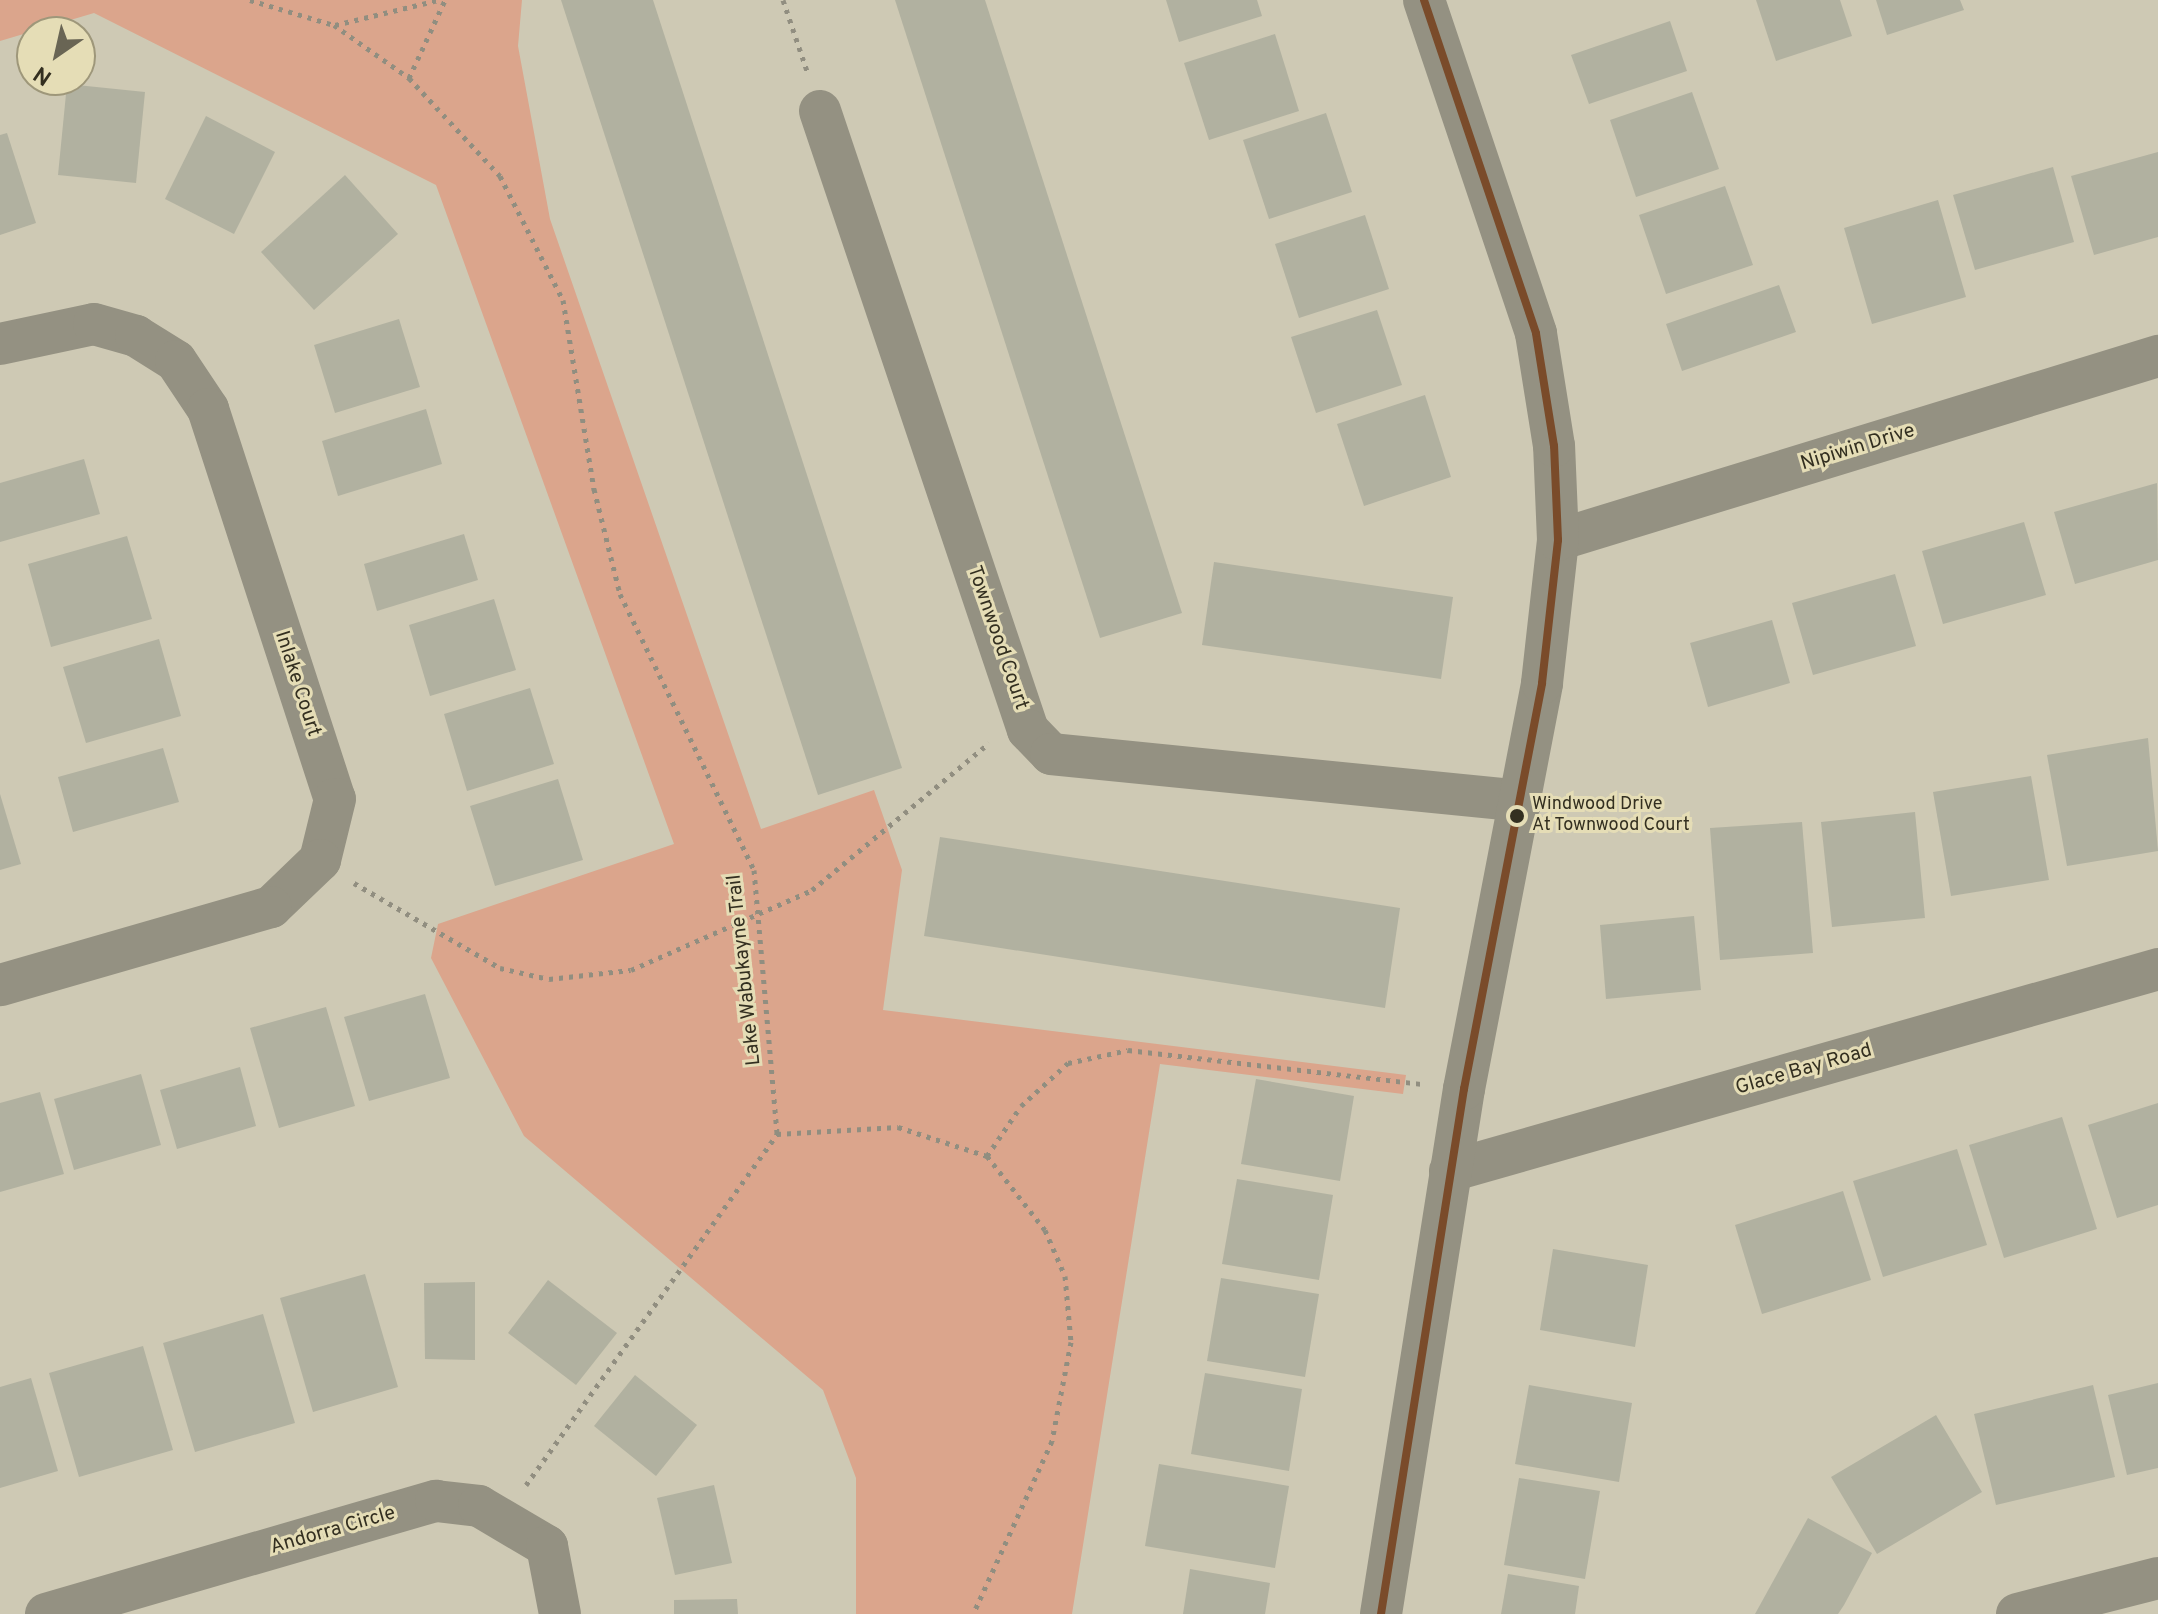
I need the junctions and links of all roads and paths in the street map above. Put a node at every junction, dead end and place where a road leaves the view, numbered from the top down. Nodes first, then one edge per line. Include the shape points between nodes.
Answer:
1 (250, 0) edge
2 (438, 0) edge
3 (445, 0) edge
4 (783, 0) edge
5 (1424, 0) edge
6 (334, 25) junction
7 (409, 78) junction
8 (820, 111) joint
9 (0, 344) edge
10 (2158, 356) edge
11 (1558, 540) junction
12 (1023, 715) junction
13 (1522, 801) junction
14 (320, 860) junction
15 (757, 913) junction
16 (2158, 969) edge
17 (0, 985) edge
18 (1464, 1089) junction
19 (777, 1134) junction
20 (987, 1156) junction
21 (1450, 1171) junction
22 (515, 1524) junction
23 (2158, 1578) edge
24 (46, 1614) edge
25 (560, 1614) edge
26 (973, 1614) edge
27 (1381, 1614) edge
28 (2017, 1614) edge

1 - 6 path, Lake Wabukayne Trail
2 - 6 path
3 - 7 path
4 - 8 path
5 - 11 street via 1536,333 1554,446
6 - 7 path, Lake Wabukayne Trail
7 - 15 path, Lake Wabukayne Trail via 500,176 563,300 594,489 620,594 754,870
8 - 12 street, Townwood Court
9 - 14 street, Inlake Court via 94,324 136,336 176,361 208,409 335,799
10 - 11 street, Nipiwin Drive
11 - 13 street
12 - 13 street, Townwood Court via 1051,754 1085,761
12 - 15 path via 812,890
13 - 18 street
14 - 15 path via 500,968 549,979 631,970
14 - 17 street via 271,907
15 - 19 path, Lake Wabukayne Trail
16 - 21 street, Glace Bay Road
18 - 20 path via 1128,1050 1068,1063 1021,1106
18 - 21 street
19 - 20 path via 898,1127
19 - 22 path via 521,1493
20 - 26 path via 1045,1230 1065,1276 1071,1342 1052,1441
21 - 27 street
22 - 24 street, Andorra Circle via 479,1506 436,1501
22 - 25 street, Andorra Circle via 547,1546
23 - 28 street

